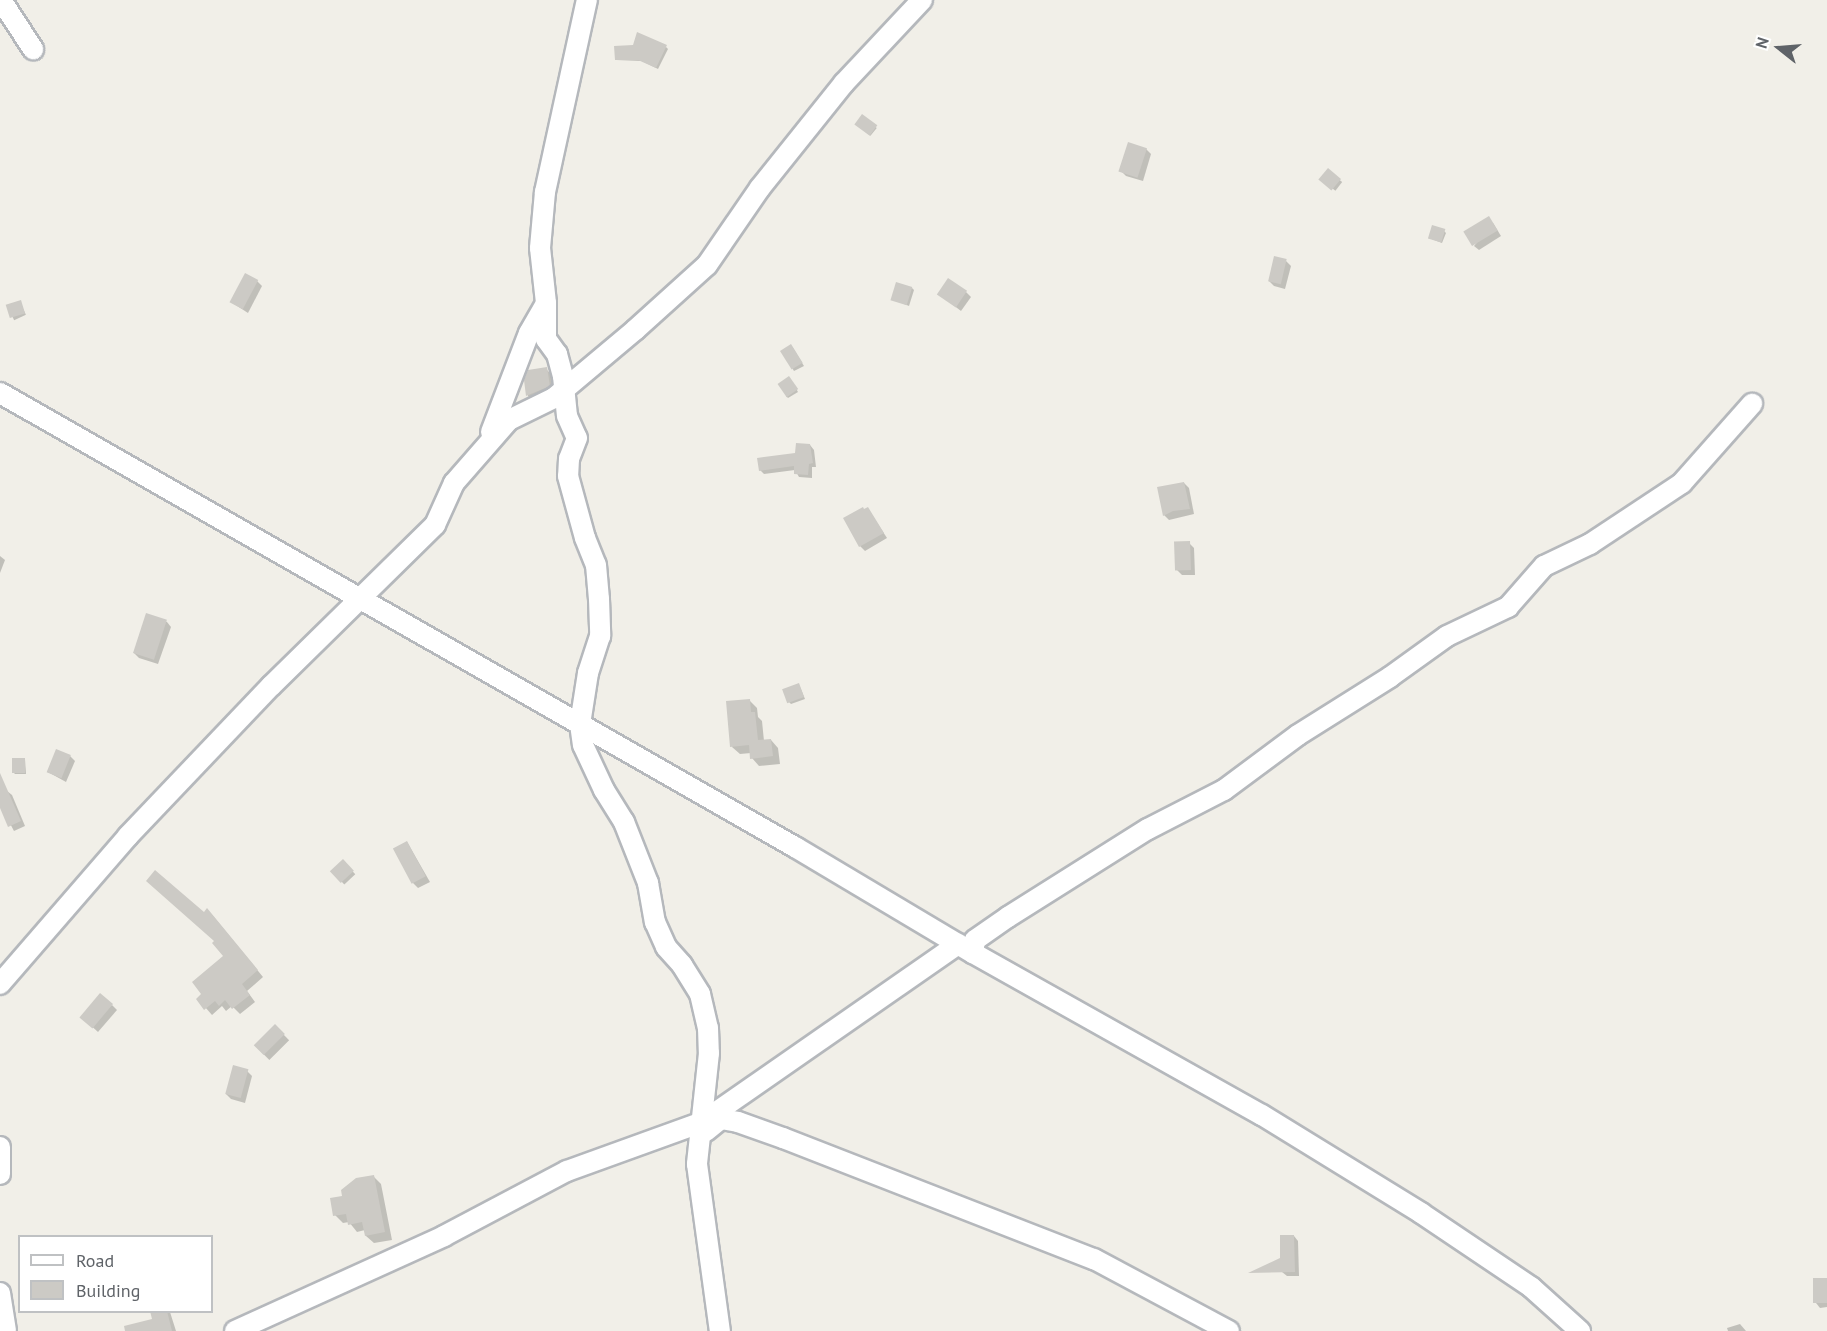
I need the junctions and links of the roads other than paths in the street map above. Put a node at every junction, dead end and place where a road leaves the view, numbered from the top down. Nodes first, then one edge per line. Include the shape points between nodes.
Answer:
1 (1, 0) edge
2 (587, 0) edge
3 (922, 0) edge
4 (33, 50) dead end
5 (546, 303) junction
6 (564, 390) junction
7 (0, 393) edge
8 (1752, 404) dead end
9 (486, 443) junction
10 (362, 599) junction
11 (580, 724) junction
12 (965, 948) junction
13 (0, 984) edge
14 (701, 1129) junction
15 (0, 1147) edge
16 (0, 1174) edge
17 (0, 1293) edge
18 (1225, 1330) edge
19 (6, 1331) edge
20 (235, 1331) edge
21 (720, 1331) edge
22 (1580, 1331) edge

1 - 4 street
2 - 5 street via 545,192 540,248
3 - 6 street via 844,82 760,188 707,265
5 - 6 street via 546,339 557,354
5 - 9 street via 529,333
6 - 9 street via 509,420
6 - 11 street via 567,416 577,438 568,476 596,565 599,599 600,636 588,673
7 - 10 street
8 - 12 street via 1682,483 1590,544 1544,566 1508,607 1447,636 1298,735 1224,790 1148,829
9 - 10 street via 454,483 435,525
10 - 11 street
10 - 13 street via 271,686 128,836
11 - 12 street
11 - 14 street via 583,745 624,822 648,883 655,922 666,947 700,994 709,1053
12 - 14 street
12 - 22 street via 1262,1114 1532,1287
14 - 18 street via 721,1119 783,1138 1094,1259
14 - 20 street via 567,1171 444,1236
14 - 21 street via 697,1164
15 - 16 street
17 - 19 street

